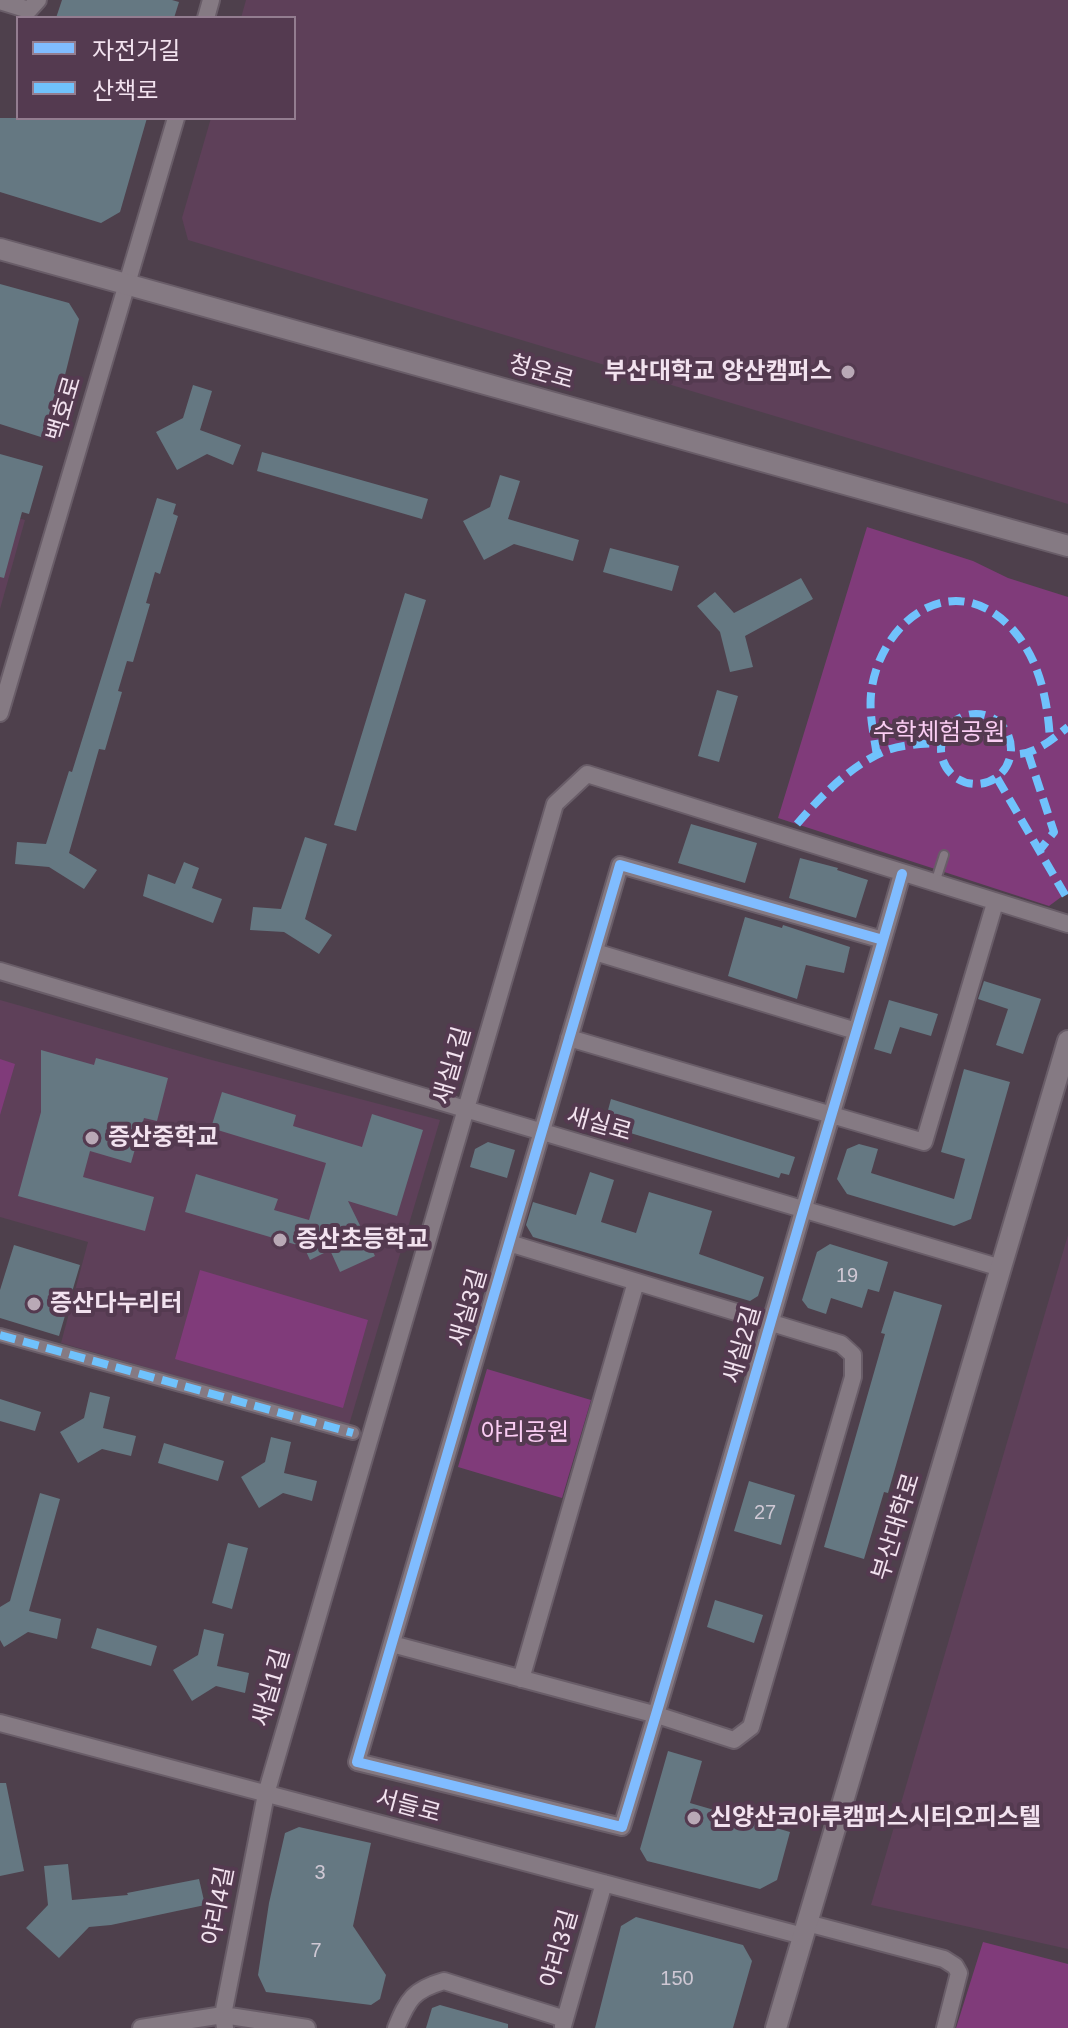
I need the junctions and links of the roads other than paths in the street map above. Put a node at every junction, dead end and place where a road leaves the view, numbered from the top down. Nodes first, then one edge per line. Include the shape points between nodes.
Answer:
1 (38, 0) edge
2 (0, 1) edge
3 (175, 120) edge
4 (0, 249) edge
5 (127, 284) junction
6 (1068, 546) edge
7 (0, 713) edge
8 (944, 855) dead end
9 (902, 874) junction
10 (934, 884) junction
11 (995, 903) junction
12 (1068, 924) edge
13 (883, 940) junction
14 (595, 952) junction
15 (0, 971) edge
16 (856, 1031) junction
17 (569, 1038) junction
18 (1068, 1041) edge
19 (466, 1110) junction
20 (832, 1116) junction
21 (541, 1133) junction
22 (803, 1210) junction
23 (509, 1243) junction
24 (1001, 1268) junction
25 (636, 1282) junction
26 (771, 1322) junction
27 (0, 1335) edge
28 (353, 1433) dead end
29 (392, 1644) junction
30 (521, 1679) junction
31 (657, 1715) junction
32 (0, 1723) edge
33 (266, 1794) junction
34 (622, 1827) joint
35 (604, 1883) junction
36 (805, 1930) junction
37 (224, 2021) edge
38 (564, 2023) edge
39 (141, 2028) edge
40 (307, 2028) edge
41 (396, 2028) edge
42 (776, 2028) edge
43 (945, 2028) edge

1 - 2 street via 29,10
3 - 5 street, 백호로
4 - 5 street, 청운로
5 - 6 street, 청운로
5 - 7 street, 백호로
8 - 10 lane
9 - 10 street, 새실1길
9 - 13 street, 새실2길
9 - 19 street, 새실1길 via 587,774 555,804
10 - 11 street, 새실1길
11 - 12 street, 새실1길
11 - 20 street via 924,1142
13 - 14 street, 새실3길 via 620,865
13 - 16 street, 새실2길
14 - 16 street
14 - 17 street, 새실3길
15 - 19 street, 새실로
16 - 20 street, 새실2길
17 - 20 street
17 - 21 street, 새실3길
18 - 24 street, 부산대학로
19 - 21 street, 새실로
19 - 33 street, 새실1길
20 - 22 street, 새실2길
21 - 22 street, 새실로
21 - 23 street, 새실3길
22 - 24 street, 새실로
22 - 26 street, 새실2길
23 - 25 street, 새실3길
23 - 29 street, 새실3길
24 - 36 street, 부산대학로
25 - 26 street, 새실2길
25 - 30 street
26 - 31 street, 새실2길
26 - 31 street, 새실2길 via 841,1344 853,1355 853,1377 751,1727 734,1740
27 - 28 street
29 - 30 street
29 - 34 street, 새실3길 via 357,1762
30 - 31 street
31 - 34 street, 새실2길
32 - 33 street, 서들로
33 - 35 street, 서들로
33 - 37 street, 야리4길
35 - 36 street, 서들로
35 - 38 street, 야리3길
36 - 42 street, 부산대학로
36 - 43 street, 서들로 via 944,1959 955,1966 959,1973
37 - 39 street
37 - 40 street
38 - 41 street via 444,1981 424,1987 407,2001

